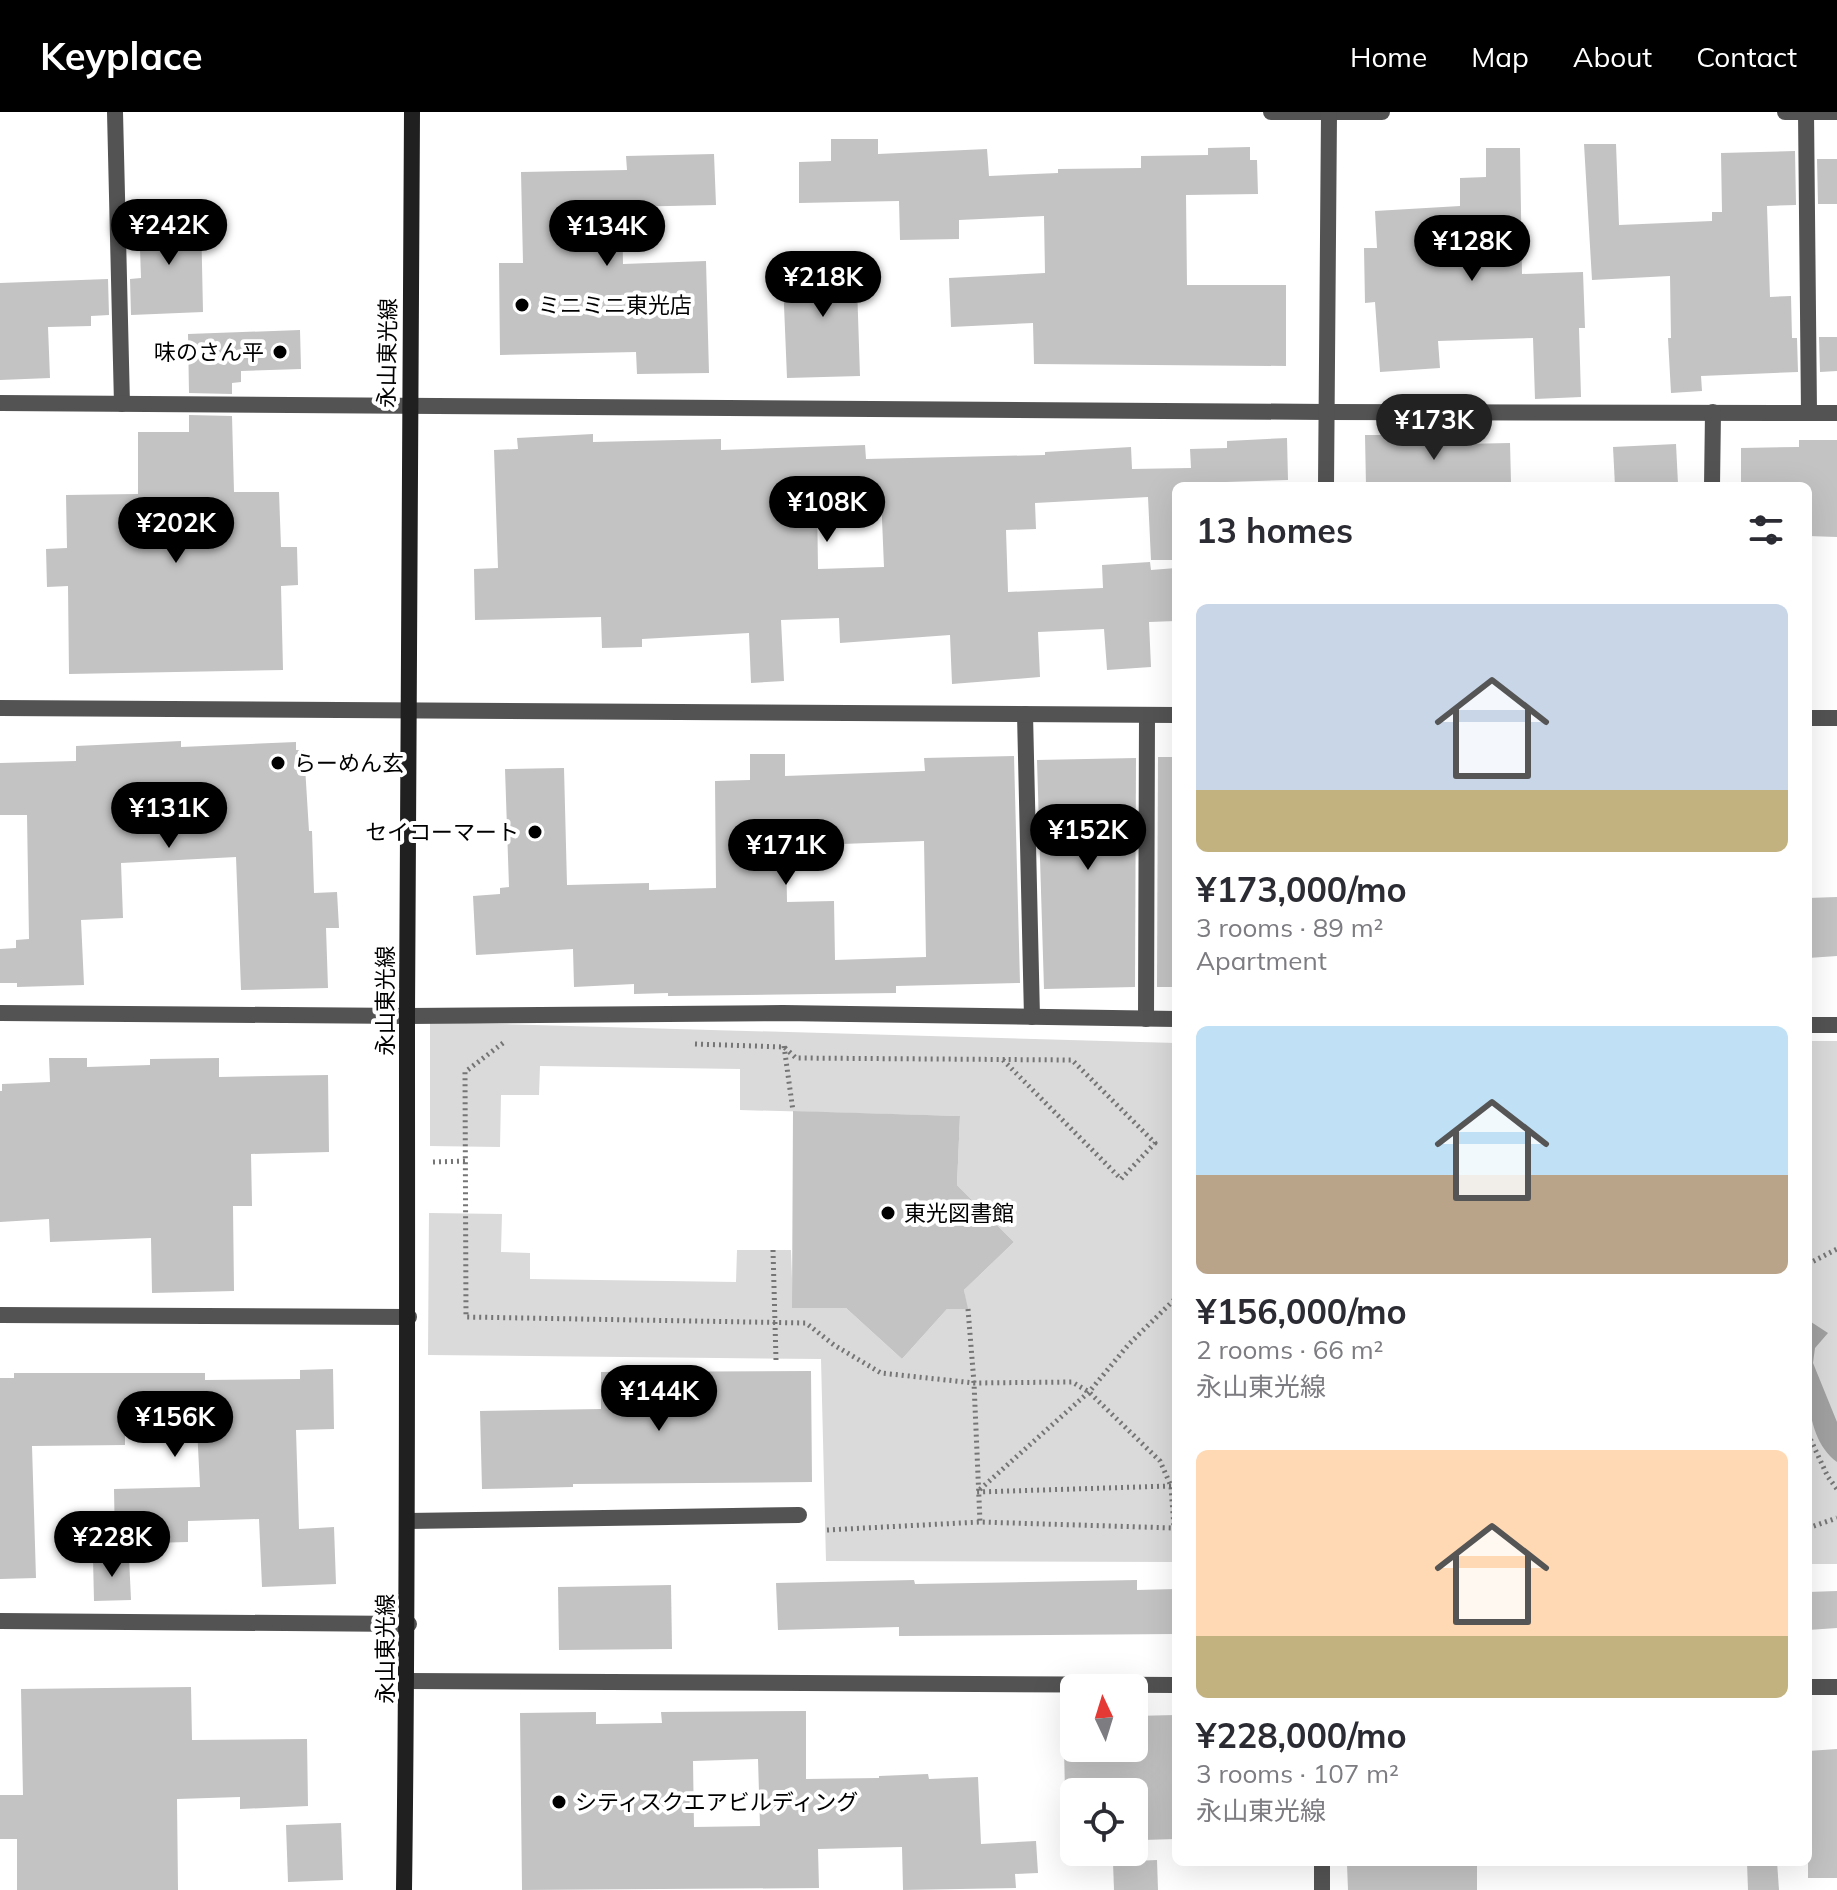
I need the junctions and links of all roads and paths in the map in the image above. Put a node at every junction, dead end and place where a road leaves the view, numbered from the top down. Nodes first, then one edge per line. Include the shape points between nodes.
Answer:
1 (115, 112) edge
2 (412, 112) edge
3 (1271, 112) edge
4 (1382, 112) edge
5 (1785, 112) edge
6 (1806, 112) edge
7 (1837, 112) edge
8 (1329, 113) edge
9 (0, 403) edge
10 (122, 404) junction
11 (408, 405) junction
12 (1326, 412) junction
13 (1713, 412) junction
14 (1809, 413) junction
15 (1837, 413) edge
16 (1326, 482) edge
17 (1712, 482) edge
18 (0, 708) edge
19 (408, 710) junction
20 (1025, 714) junction
21 (1147, 715) junction
22 (1172, 715) edge
23 (1812, 718) edge
24 (1837, 718) edge
25 (0, 1013) edge
26 (783, 1013) junction
27 (407, 1016) junction
28 (1032, 1017) junction
29 (1146, 1019) junction
30 (1172, 1019) edge
31 (1812, 1025) edge
32 (1837, 1025) edge
33 (511, 1038) dead end
34 (693, 1044) dead end
35 (784, 1047) junction
36 (1003, 1060) junction
37 (793, 1111) dead end
38 (1837, 1249) edge
39 (773, 1250) dead end
40 (1812, 1262) edge
41 (1172, 1302) edge
42 (968, 1309) dead end
43 (0, 1315) edge
44 (409, 1317) junction
45 (773, 1322) junction
46 (776, 1360) dead end
47 (974, 1383) junction
48 (1089, 1392) junction
49 (1812, 1443) edge
50 (1171, 1486) junction
51 (1837, 1489) edge
52 (977, 1492) junction
53 (1172, 1496) edge
54 (799, 1515) dead end
55 (1837, 1518) edge
56 (407, 1521) junction
57 (980, 1522) junction
58 (1812, 1527) edge
59 (1172, 1528) edge
60 (827, 1530) dead end
61 (0, 1621) edge
62 (409, 1624) junction
63 (407, 1681) junction
64 (1172, 1685) edge
65 (1812, 1687) edge
66 (1837, 1687) edge
67 (1322, 1866) edge
68 (404, 1890) edge
69 (1322, 1890) edge

1 - 10 street
2 - 11 street, 永山東光線
3 - 8 street
4 - 8 street
5 - 6 street
6 - 7 street
6 - 14 street
8 - 12 street
9 - 10 street
10 - 11 street
11 - 12 street
11 - 19 street, 永山東光線
12 - 13 street
12 - 16 street
13 - 14 street
13 - 17 street
14 - 15 street
18 - 19 street
19 - 20 street
19 - 27 street, 永山東光線
20 - 21 street
20 - 28 street
21 - 22 street
21 - 29 street
23 - 24 street
25 - 27 street
26 - 27 street
26 - 28 street
26 - 35 path
27 - 44 street, 永山東光線
28 - 29 street
29 - 30 street
31 - 32 street
33 - 45 path via 465,1072 466,1317
34 - 35 path
35 - 36 path via 796,1058
35 - 37 path
36 - 36 path via 1072,1060 1155,1143 1121,1179
38 - 40 path
39 - 45 path
41 - 48 path
42 - 47 path
43 - 44 street
44 - 56 street, 永山東光線
45 - 46 path
45 - 47 path via 806,1323 881,1373
47 - 48 path via 1072,1382
47 - 52 path
48 - 50 path via 1160,1461
48 - 52 path
49 - 51 path
50 - 52 path
50 - 53 path
52 - 57 path
54 - 56 street
55 - 58 path
56 - 62 street, 永山東光線
57 - 59 path
57 - 60 path
61 - 62 street
62 - 63 street, 永山東光線
63 - 64 street
63 - 68 street, 永山東光線
65 - 66 street
67 - 69 street

